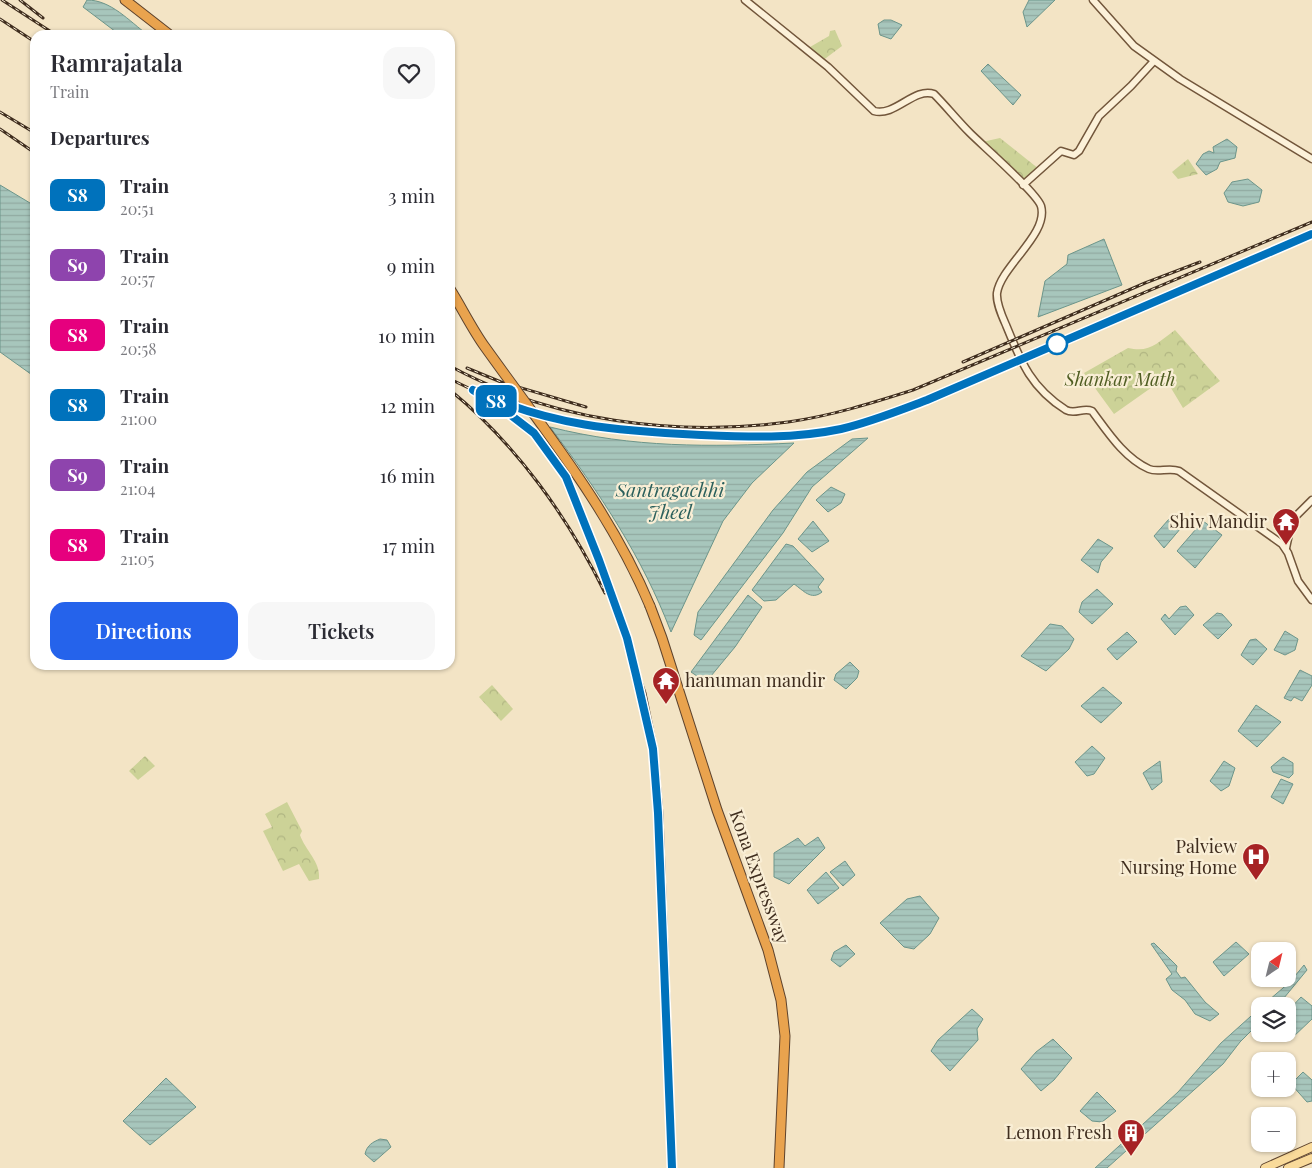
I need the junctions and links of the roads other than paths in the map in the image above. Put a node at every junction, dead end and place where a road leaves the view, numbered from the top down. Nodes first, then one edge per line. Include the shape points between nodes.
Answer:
1 (125, 0) edge
2 (135, 0) edge
3 (745, 0) edge
4 (1093, 0) edge
5 (164, 30) edge
6 (173, 30) edge
7 (1154, 61) junction
8 (1312, 159) edge
9 (1023, 185) junction
10 (455, 297) edge
11 (1312, 500) edge
12 (1286, 548) junction
13 (1312, 600) edge
14 (650, 606) junction
15 (1312, 1147) edge
16 (1312, 1158) edge
17 (775, 1168) edge
18 (779, 1168) edge
19 (1265, 1168) edge
20 (1288, 1168) edge

1 - 5 highway
2 - 6 highway
3 - 9 main road via 828,67 874,111 884,112 926,93 934,94
4 - 7 main road via 1134,46
7 - 8 main road
7 - 9 main road via 1099,116 1079,151 1074,155 1061,151
9 - 12 main road via 1040,204 1040,219 997,293 1002,316 1026,372 1042,391 1066,410 1092,411 1122,448 1142,464 1150,469 1179,471
10 - 14 highway, Kona Expressway, bridge via 484,346 609,523
11 - 12 main road via 1292,520
12 - 13 main road via 1298,581
14 - 17 highway, Kona Expressway via 698,767 774,994 779,1035
14 - 18 highway, Kona Expressway via 717,810 768,950 781,1000 785,1036
15 - 19 main road
16 - 20 main road

